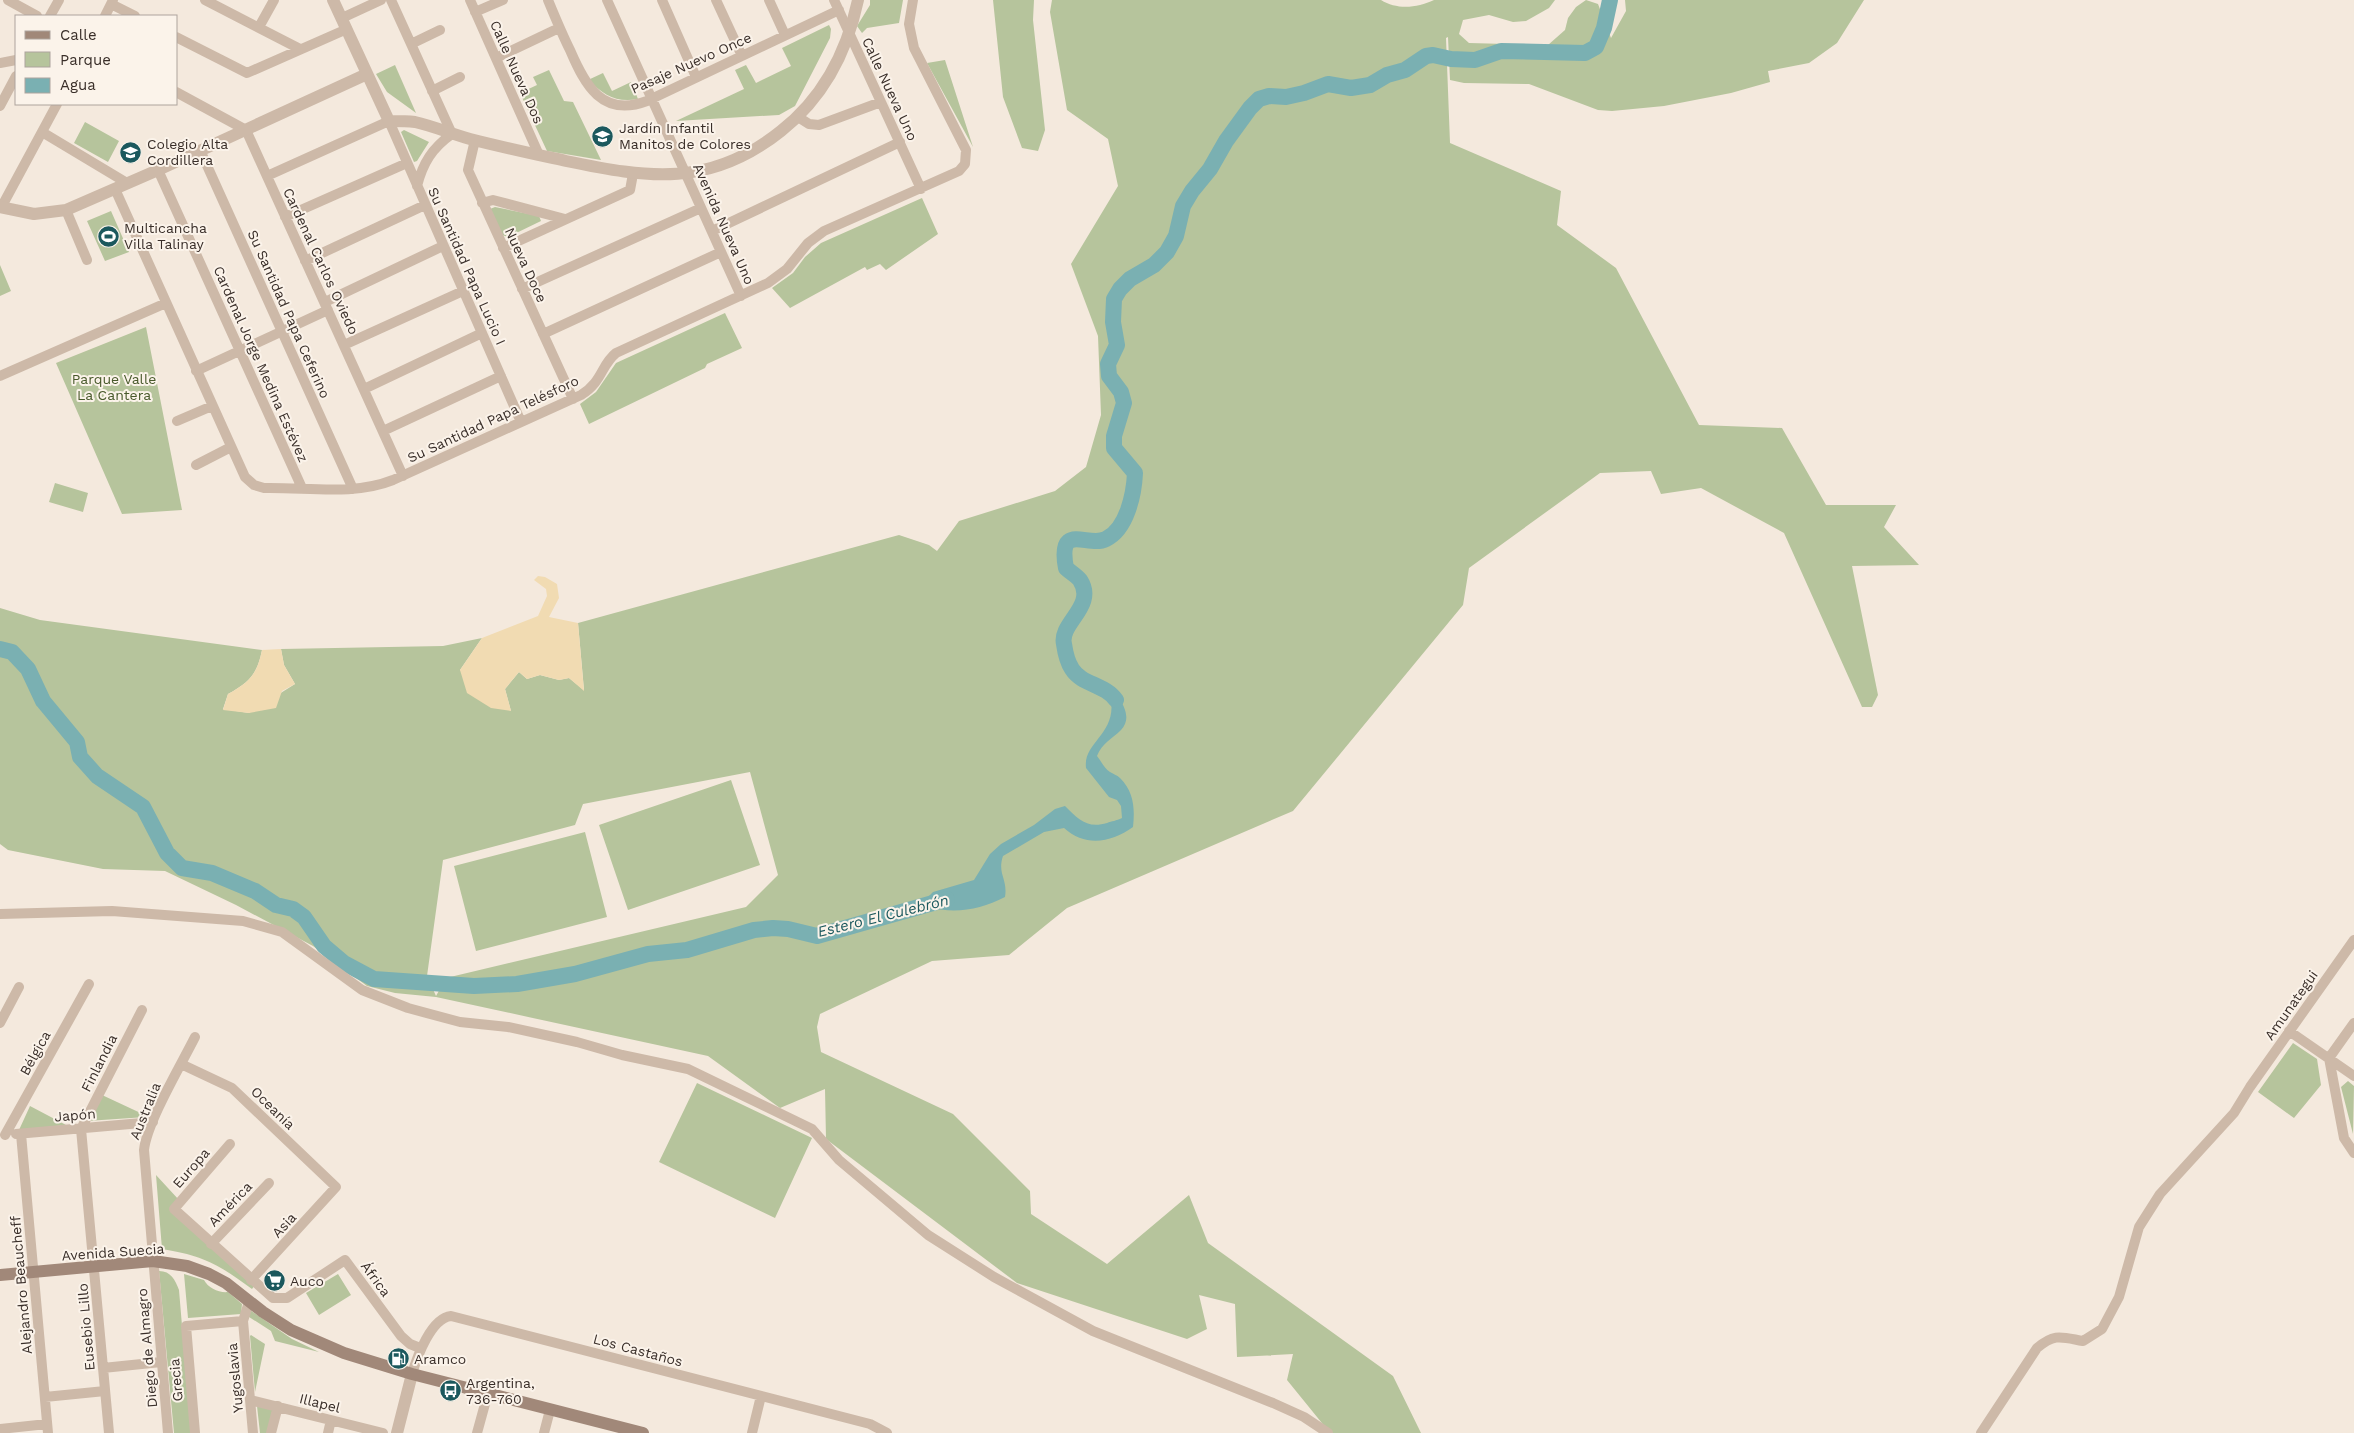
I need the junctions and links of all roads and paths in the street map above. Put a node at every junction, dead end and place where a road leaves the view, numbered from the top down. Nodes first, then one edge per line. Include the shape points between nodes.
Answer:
1 (8, 0) edge
2 (59, 0) edge
3 (205, 0) edge
4 (274, 0) edge
5 (334, 0) edge
6 (381, 0) edge
7 (391, 0) edge
8 (470, 0) edge
9 (502, 0) edge
10 (548, 0) edge
11 (606, 0) edge
12 (662, 0) edge
13 (716, 0) edge
14 (769, 0) edge
15 (834, 0) edge
16 (858, 0) edge
17 (913, 0) edge
18 (112, 2) edge
19 (219, 3) edge
20 (839, 10) junction
21 (475, 12) junction
22 (36, 15) edge
23 (51, 15) edge
24 (106, 15) edge
25 (133, 15) edge
26 (344, 24) junction
27 (259, 27) junction
28 (559, 28) junction
29 (440, 30) dead end
30 (849, 33) junction
31 (785, 35) junction
32 (178, 38) edge
33 (411, 44) junction
34 (300, 49) junction
35 (742, 56) junction
36 (496, 58) junction
37 (15, 60) edge
38 (0, 63) edge
39 (367, 74) junction
40 (460, 77) dead end
41 (696, 77) junction
42 (15, 78) edge
43 (432, 92) junction
44 (178, 93) edge
45 (651, 99) junction
46 (881, 102) junction
47 (56, 105) edge
48 (0, 106) edge
49 (798, 117) junction
50 (389, 121) junction
51 (246, 130) junction
52 (42, 132) junction
53 (452, 134) junction
54 (475, 140) junction
55 (900, 142) junction
56 (200, 150) junction
57 (539, 155) junction
58 (406, 163) junction
59 (158, 170) junction
60 (685, 173) junction
61 (633, 174) junction
62 (267, 176) junction
63 (126, 184) junction
64 (417, 186) junction
65 (114, 189) junction
66 (921, 189) junction
67 (482, 202) junction
68 (425, 205) junction
69 (1, 208) edge
70 (701, 208) junction
71 (66, 210) junction
72 (286, 217) junction
73 (565, 220) junction
74 (712, 231) junction
75 (443, 246) junction
76 (503, 248) junction
77 (721, 252) junction
78 (87, 260) dead end
79 (305, 261) junction
80 (522, 289) junction
81 (463, 291) junction
82 (741, 296) junction
83 (166, 303) junction
84 (326, 306) junction
85 (282, 332) junction
86 (482, 333) junction
87 (543, 334) junction
88 (344, 346) junction
89 (240, 351) junction
90 (196, 371) junction
91 (0, 376) edge
92 (501, 376) junction
93 (364, 389) junction
94 (573, 399) junction
95 (212, 406) junction
96 (177, 421) dead end
97 (521, 422) junction
98 (383, 431) junction
99 (231, 448) junction
100 (196, 465) dead end
101 (403, 476) junction
102 (302, 488) junction
103 (353, 489) junction
104 (0, 914) edge
105 (2354, 940) edge
106 (89, 984) dead end
107 (19, 988) dead end
108 (142, 1010) dead end
109 (0, 1023) edge
110 (2354, 1024) edge
111 (2289, 1031) junction
112 (195, 1037) dead end
113 (2329, 1058) junction
114 (181, 1064) junction
115 (2354, 1076) edge
116 (153, 1122) junction
117 (81, 1129) junction
118 (20, 1134) junction
119 (2, 1136) edge
120 (230, 1144) dead end
121 (2354, 1153) edge
122 (269, 1183) dead end
123 (336, 1187) joint
124 (211, 1244) junction
125 (153, 1261) junction
126 (94, 1267) junction
127 (33, 1272) junction
128 (0, 1275) edge
129 (252, 1280) junction
130 (249, 1302) junction
131 (244, 1321) junction
132 (420, 1348) junction
133 (162, 1362) junction
134 (103, 1368) junction
135 (412, 1374) junction
136 (106, 1391) junction
137 (488, 1393) junction
138 (761, 1396) junction
139 (45, 1397) junction
140 (250, 1400) junction
141 (278, 1406) junction
142 (550, 1410) junction
143 (331, 1420) junction
144 (0, 1429) edge
145 (47, 1429) edge
146 (109, 1433) edge
147 (168, 1433) edge
148 (195, 1433) edge
149 (253, 1433) edge
150 (271, 1433) edge
151 (328, 1433) edge
152 (383, 1433) edge
153 (397, 1433) edge
154 (477, 1433) edge
155 (544, 1433) edge
156 (643, 1433) edge
157 (752, 1433) edge
158 (887, 1433) edge
159 (1328, 1433) edge
160 (1981, 1433) edge

1 - 22 street
2 - 23 street
3 - 19 street
4 - 27 street
5 - 26 street
6 - 26 street
7 - 33 street
8 - 21 street, Calle Nueva Dos
9 - 21 street
10 - 28 street, Pasaje Nuevo Once
11 - 45 street, Avenida Nueva Uno
12 - 41 street
13 - 35 street
14 - 31 street
15 - 20 street, Calle Nueva Uno
16 - 30 street
17 - 66 street, Su Santidad Papa Telésforo via 909,24 914,48 967,155 959,171
18 - 24 street
18 - 25 street
19 - 27 street
20 - 30 street, Calle Nueva Uno
20 - 31 street, Pasaje Nuevo Once
21 - 36 street, Calle Nueva Dos
26 - 34 street
26 - 39 street
27 - 34 street
28 - 36 street
28 - 45 street, Pasaje Nuevo Once via 583,80 597,96 627,105
29 - 33 street
30 - 46 street, Calle Nueva Uno
30 - 49 street via 829,78
31 - 35 street, Pasaje Nuevo Once
32 - 34 street via 247,73
33 - 43 street
35 - 41 street, Pasaje Nuevo Once
36 - 57 street, Calle Nueva Dos
37 - 38 street
39 - 50 street
39 - 51 street
40 - 43 street
41 - 45 street, Pasaje Nuevo Once
42 - 48 street
43 - 53 street
44 - 51 street
45 - 60 street, Avenida Nueva Uno
46 - 49 street via 819,125 809,124
46 - 55 street, Calle Nueva Uno
47 - 52 street
49 - 60 street via 764,144 739,158
50 - 53 street via 416,122
50 - 58 street, Su Santidad Papa Lucio I
50 - 62 street
51 - 56 street
51 - 62 street, Cardenal Carlos Oviedo
52 - 63 street
52 - 69 street
53 - 54 street
53 - 64 street via 429,155
54 - 57 street
54 - 67 street, Nueva Doce via 468,170
55 - 66 street, Calle Nueva Uno
55 - 74 street
56 - 59 street
56 - 85 street, Su Santidad Papa Ceferino
57 - 61 street
58 - 64 street, Su Santidad Papa Lucio I
58 - 72 street
59 - 63 street
59 - 89 street, Cardenal Jorge Medina Estévez
60 - 61 street
60 - 70 street, Avenida Nueva Uno
61 - 73 street via 630,190
62 - 72 street, Cardenal Carlos Oviedo
63 - 65 street
64 - 68 street, Su Santidad Papa Lucio I
65 - 71 street
65 - 83 street
66 - 82 street, Su Santidad Papa Telésforo via 819,234 778,276
67 - 73 street via 493,200
67 - 76 street, Nueva Doce
68 - 75 street, Su Santidad Papa Lucio I
68 - 79 street
69 - 71 street via 34,214
70 - 74 street, Avenida Nueva Uno
70 - 80 street
71 - 78 street
72 - 79 street, Cardenal Carlos Oviedo
73 - 76 street
74 - 77 street, Avenida Nueva Uno
75 - 81 street, Su Santidad Papa Lucio I
75 - 84 street
76 - 80 street, Nueva Doce
77 - 82 street, Avenida Nueva Uno
77 - 87 street
79 - 84 street, Cardenal Carlos Oviedo
80 - 87 street, Nueva Doce
81 - 86 street, Su Santidad Papa Lucio I
81 - 88 street
82 - 94 street, Su Santidad Papa Telésforo via 616,353 593,386
83 - 90 street
83 - 91 street
84 - 85 street
84 - 88 street, Cardenal Carlos Oviedo
85 - 89 street
85 - 103 street, Su Santidad Papa Ceferino
86 - 92 street, Su Santidad Papa Lucio I
86 - 93 street
87 - 94 street, Nueva Doce
88 - 93 street, Cardenal Carlos Oviedo
89 - 90 street
89 - 102 street, Cardenal Jorge Medina Estévez
90 - 95 street
92 - 97 street, Su Santidad Papa Lucio I
92 - 98 street
93 - 98 street, Cardenal Carlos Oviedo
94 - 97 street, Su Santidad Papa Telésforo
95 - 96 street
95 - 99 street
97 - 101 street, Su Santidad Papa Telésforo
98 - 101 street, Cardenal Carlos Oviedo
99 - 100 street
99 - 102 street, Su Santidad Papa Telésforo via 249,482 259,487
101 - 103 street, Su Santidad Papa Telésforo via 382,485
102 - 103 street, Su Santidad Papa Telésforo
104 - 159 street via 112,912 243,921 282,932 362,990 408,1008 460,1022 508,1027 577,1042 688,1069 812,1129 838,1160 928,1235 994,1277 1080,1325 1273,1403 1304,1417
105 - 111 street, Amunategui
106 - 119 street, Bélgica
107 - 109 street
108 - 117 street, Finlandia
110 - 113 street
111 - 113 street
111 - 160 street, Amunategui via 2234,1113 2175,1177 2147,1214 2139,1228 2119,1297 2102,1329 2082,1341 2057,1336 2049,1338 2037,1348
112 - 114 street, Australia
113 - 115 street
113 - 121 street via 2344,1138
114 - 116 street, Australia
114 - 123 street, Oceanía via 232,1088
116 - 117 street, Japón
116 - 125 street, Australia via 144,1150
117 - 118 street, Japón
117 - 126 street, Eusebio Lillo
118 - 119 street, Japón
118 - 127 street, Alejandro Beaucheff
120 - 124 street, Europa via 174,1210
122 - 124 street, América
123 - 129 street, Asia
124 - 129 street
125 - 126 main road, Avenida Suecia
125 - 130 main road, Avenida Suecia via 187,1266 209,1274
125 - 133 street, Diego de Almagro
126 - 127 main road, Avenida Suecia
126 - 134 street, Eusebio Lillo
127 - 128 main road, Avenida Suecia
127 - 139 street, Alejandro Beaucheff
129 - 132 street, África via 269,1296 282,1299 345,1260 401,1336
130 - 131 street, Yugoslavia
130 - 135 main road, Avenida Suecia via 291,1330 318,1343
131 - 140 street, Yugoslavia
131 - 148 street, Grecia via 186,1326
132 - 135 street, Los Castaños
132 - 138 street, Los Castaños via 440,1321 451,1316
133 - 134 street
133 - 147 street, Diego de Almagro
134 - 136 street, Eusebio Lillo
135 - 137 main road, Avenida Suecia
135 - 153 street
136 - 139 street
136 - 146 street, Eusebio Lillo
137 - 142 main road, Avenida Suecia
137 - 154 street
138 - 157 street
138 - 158 street, Los Castaños via 870,1424
139 - 145 street, Alejandro Beaucheff
140 - 141 street, Illapel
140 - 149 street, Yugoslavia
141 - 143 street, Illapel
141 - 150 street
142 - 155 street
142 - 156 main road, Avenida Suecia
143 - 151 street
143 - 152 street, Illapel
144 - 145 street

